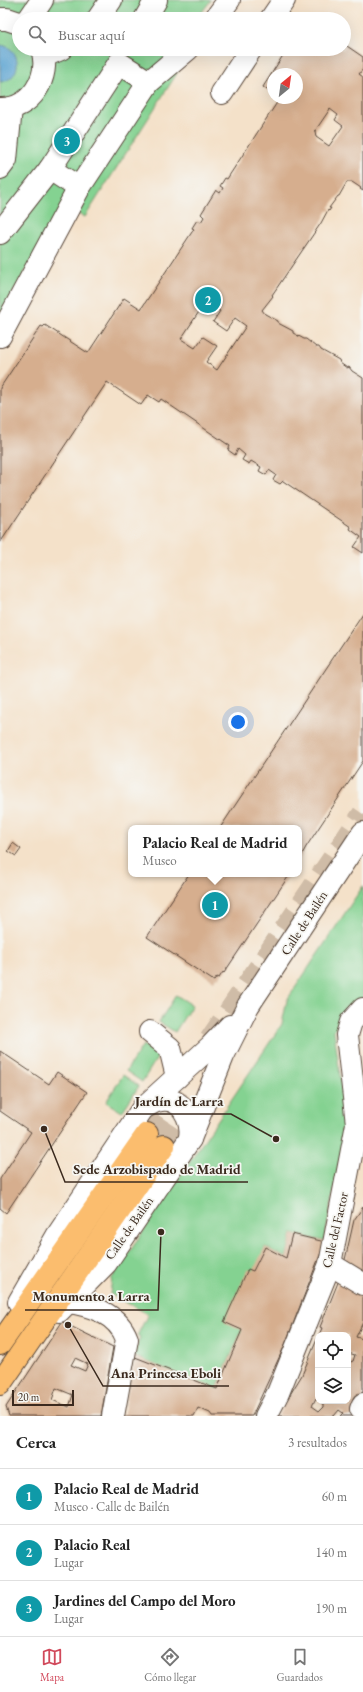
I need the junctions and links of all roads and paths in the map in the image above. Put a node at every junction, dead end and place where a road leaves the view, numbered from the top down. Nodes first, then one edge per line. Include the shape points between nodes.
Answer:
1 (42, 0) edge
2 (111, 0) edge
3 (156, 0) edge
4 (229, 0) edge
5 (284, 0) edge
6 (34, 12) edge
7 (103, 12) edge
8 (149, 12) edge
9 (220, 12) edge
10 (276, 12) edge
11 (0, 18) edge
12 (12, 21) edge
13 (48, 56) edge
14 (124, 56) edge
15 (180, 56) edge
16 (246, 56) edge
17 (149, 82) junction
18 (222, 92) dead end
19 (6, 108) edge
20 (0, 168) edge
21 (50, 169) junction
22 (79, 188) junction
23 (0, 234) edge
24 (0, 336) edge
25 (362, 838) edge
26 (248, 1006) junction
27 (363, 1009) edge
28 (150, 1032) dead end
29 (177, 1077) junction
30 (143, 1108) junction
31 (190, 1139) junction
32 (330, 1264) junction
33 (363, 1284) edge
34 (66, 1302) junction
35 (0, 1337) edge
36 (0, 1344) edge
37 (0, 1385) edge
38 (363, 1404) edge
39 (363, 1410) edge
40 (113, 1416) edge
41 (266, 1416) edge

1 - 6 street
2 - 7 street
3 - 8 street
4 - 9 street
5 - 10 street
11 - 12 street
13 - 19 street via 40,85 31,97 19,105
14 - 17 street
14 - 21 street
15 - 17 street
16 - 18 street
17 - 22 street
19 - 20 street via 6,160
21 - 22 street
21 - 23 street
22 - 24 street
25 - 26 street, Calle de Bailén
26 - 29 street, Calle de Bailén via 210,1048
26 - 31 street, Calle de Bailén via 223,1056
27 - 32 street, Calle del Factor via 351,1022 347,1035 357,1124
28 - 29 street via 170,1048
29 - 30 street, Calle de Bailén
30 - 31 street via 156,1101 174,1102 188,1115
30 - 35 street, Calle de Bailén via 57,1236
31 - 34 street, Calle de Bailén via 106,1262
32 - 33 street
32 - 41 street, Calle del Factor via 278,1393
34 - 37 street, Calle de Bailén
34 - 40 street via 96,1308 118,1323 124,1331 127,1339
36 - 37 main road, Calle de Bailén via 156,1140
38 - 39 street

